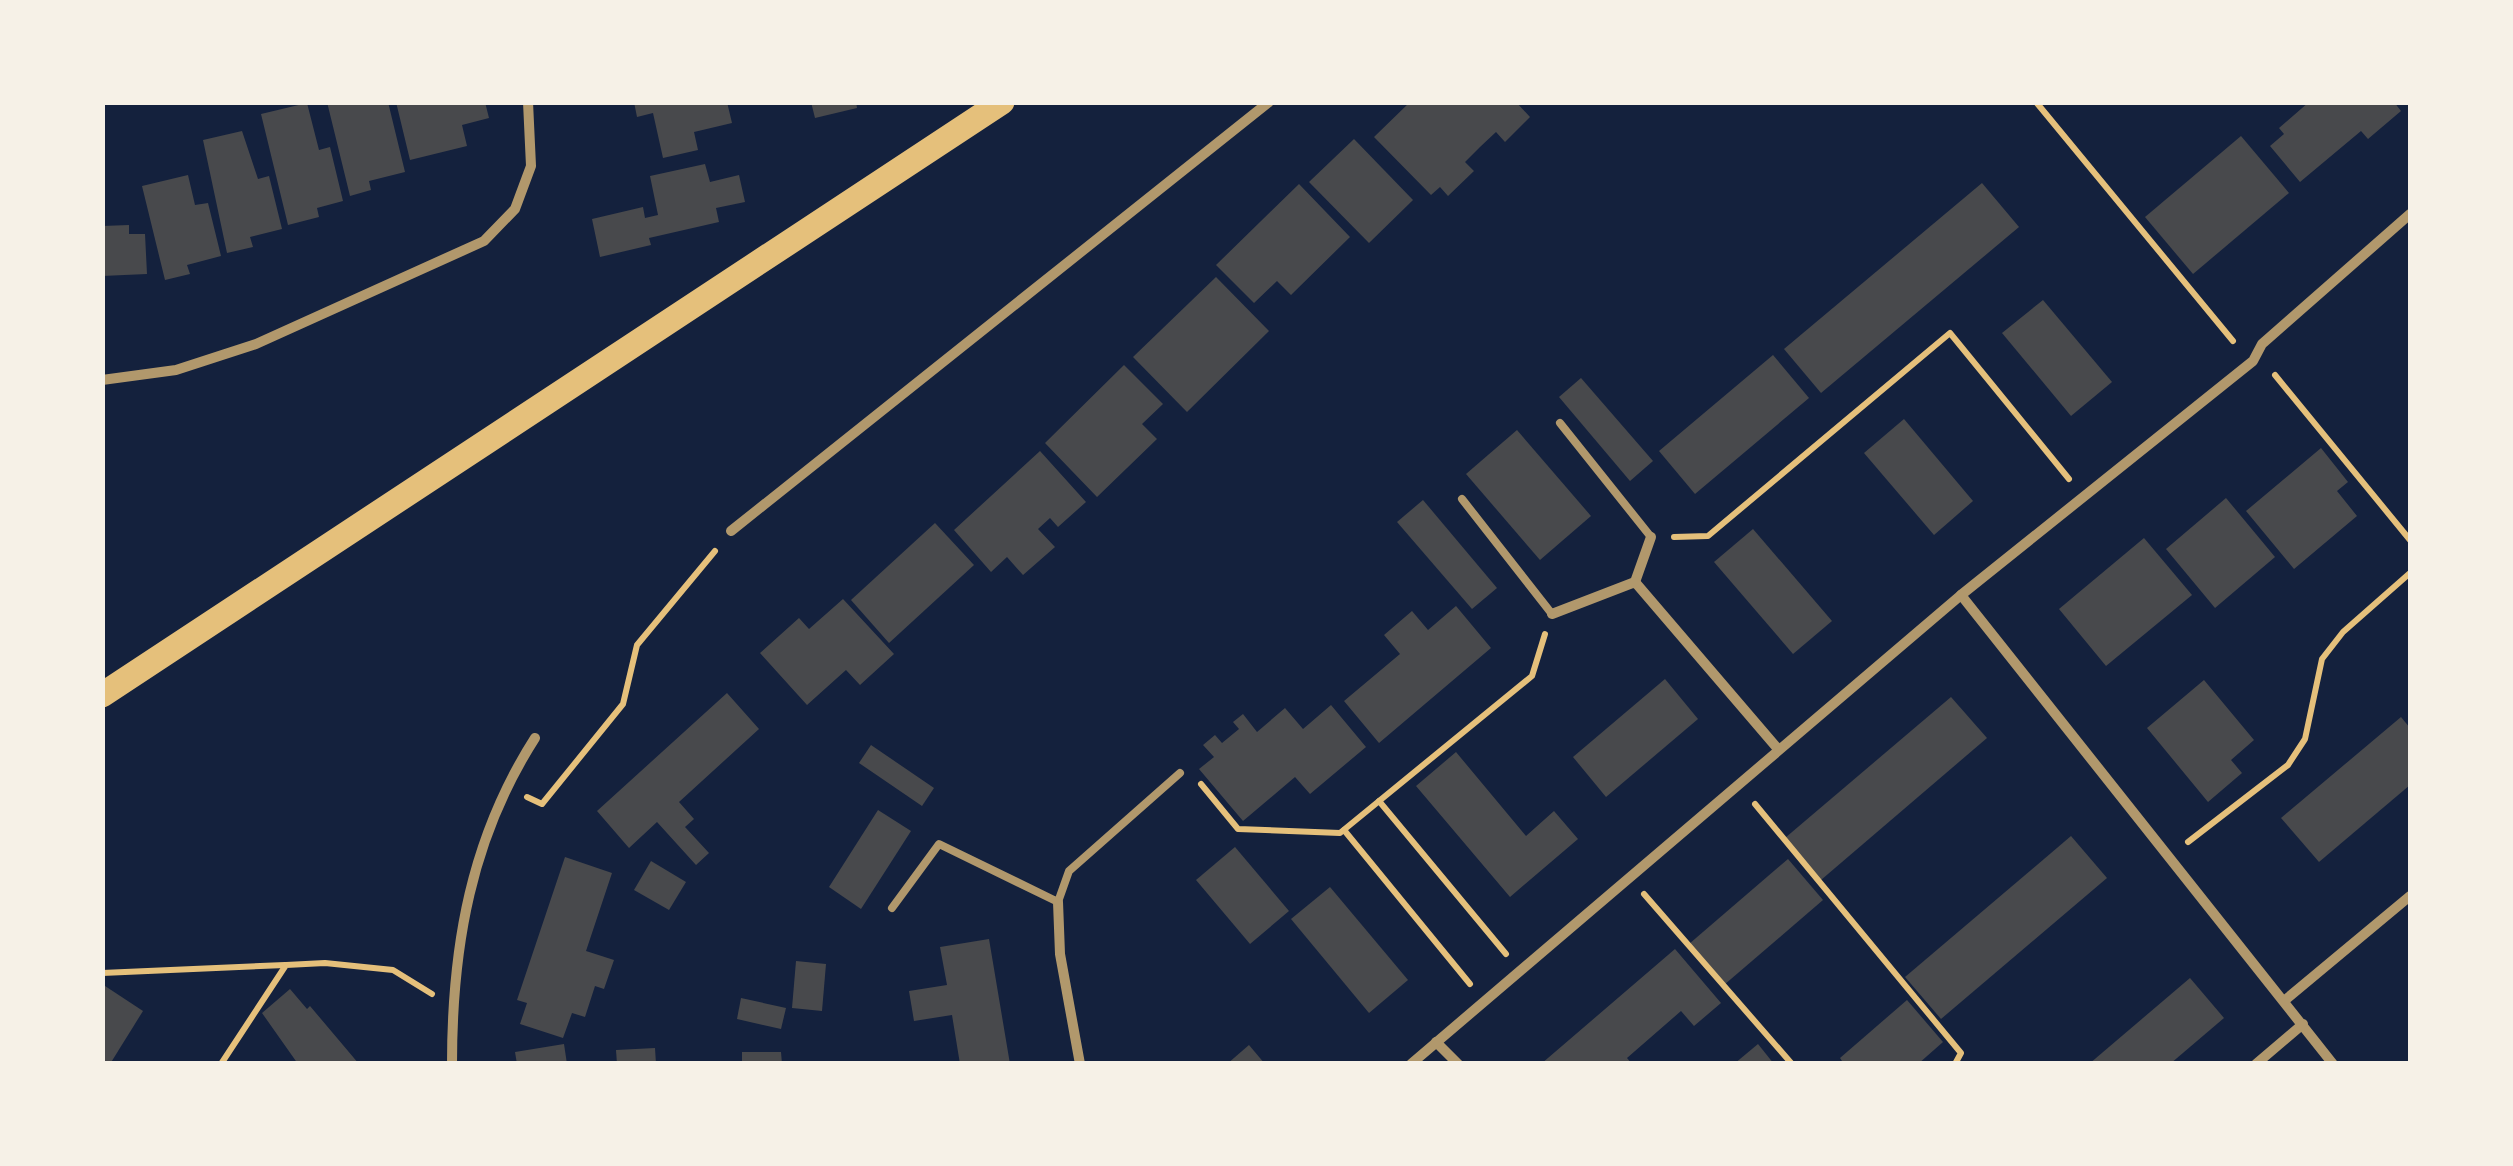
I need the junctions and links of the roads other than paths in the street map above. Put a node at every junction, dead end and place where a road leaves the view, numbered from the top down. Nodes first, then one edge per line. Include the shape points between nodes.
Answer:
1 (528, 102) edge
2 (1002, 102) edge
3 (1270, 102) edge
4 (2410, 214) edge
5 (102, 380) edge
6 (1560, 423) dead end
7 (1462, 499) dead end
8 (732, 531) road end
9 (1651, 537) joint
10 (1635, 582) junction
11 (1961, 596) junction
12 (1552, 614) joint
13 (102, 694) edge
14 (535, 738) dead end
15 (1778, 749) junction
16 (1180, 773) road end
17 (2410, 896) edge
18 (1058, 902) junction
19 (892, 908) dead end
20 (2284, 1002) junction
21 (2302, 1024) junction
22 (1436, 1042) junction
23 (452, 1064) edge
24 (1080, 1064) edge
25 (1412, 1064) edge
26 (1458, 1064) edge
27 (2256, 1064) edge
28 (2334, 1064) edge

1 - 5 street via 531,166 515,209 484,241 256,344 176,370
2 - 13 main road
3 - 8 street
4 - 11 street via 2262,344 2229,382
6 - 9 lane
7 - 12 lane
9 - 10 street
10 - 12 street
10 - 15 street
11 - 15 street
11 - 20 street
14 - 23 street via 504,786 458,934
15 - 22 street
16 - 18 lane via 1069,870
17 - 20 street
18 - 19 lane via 938,844
18 - 24 street via 1060,954
20 - 21 street
21 - 27 street
21 - 28 street
22 - 25 street
22 - 26 street

